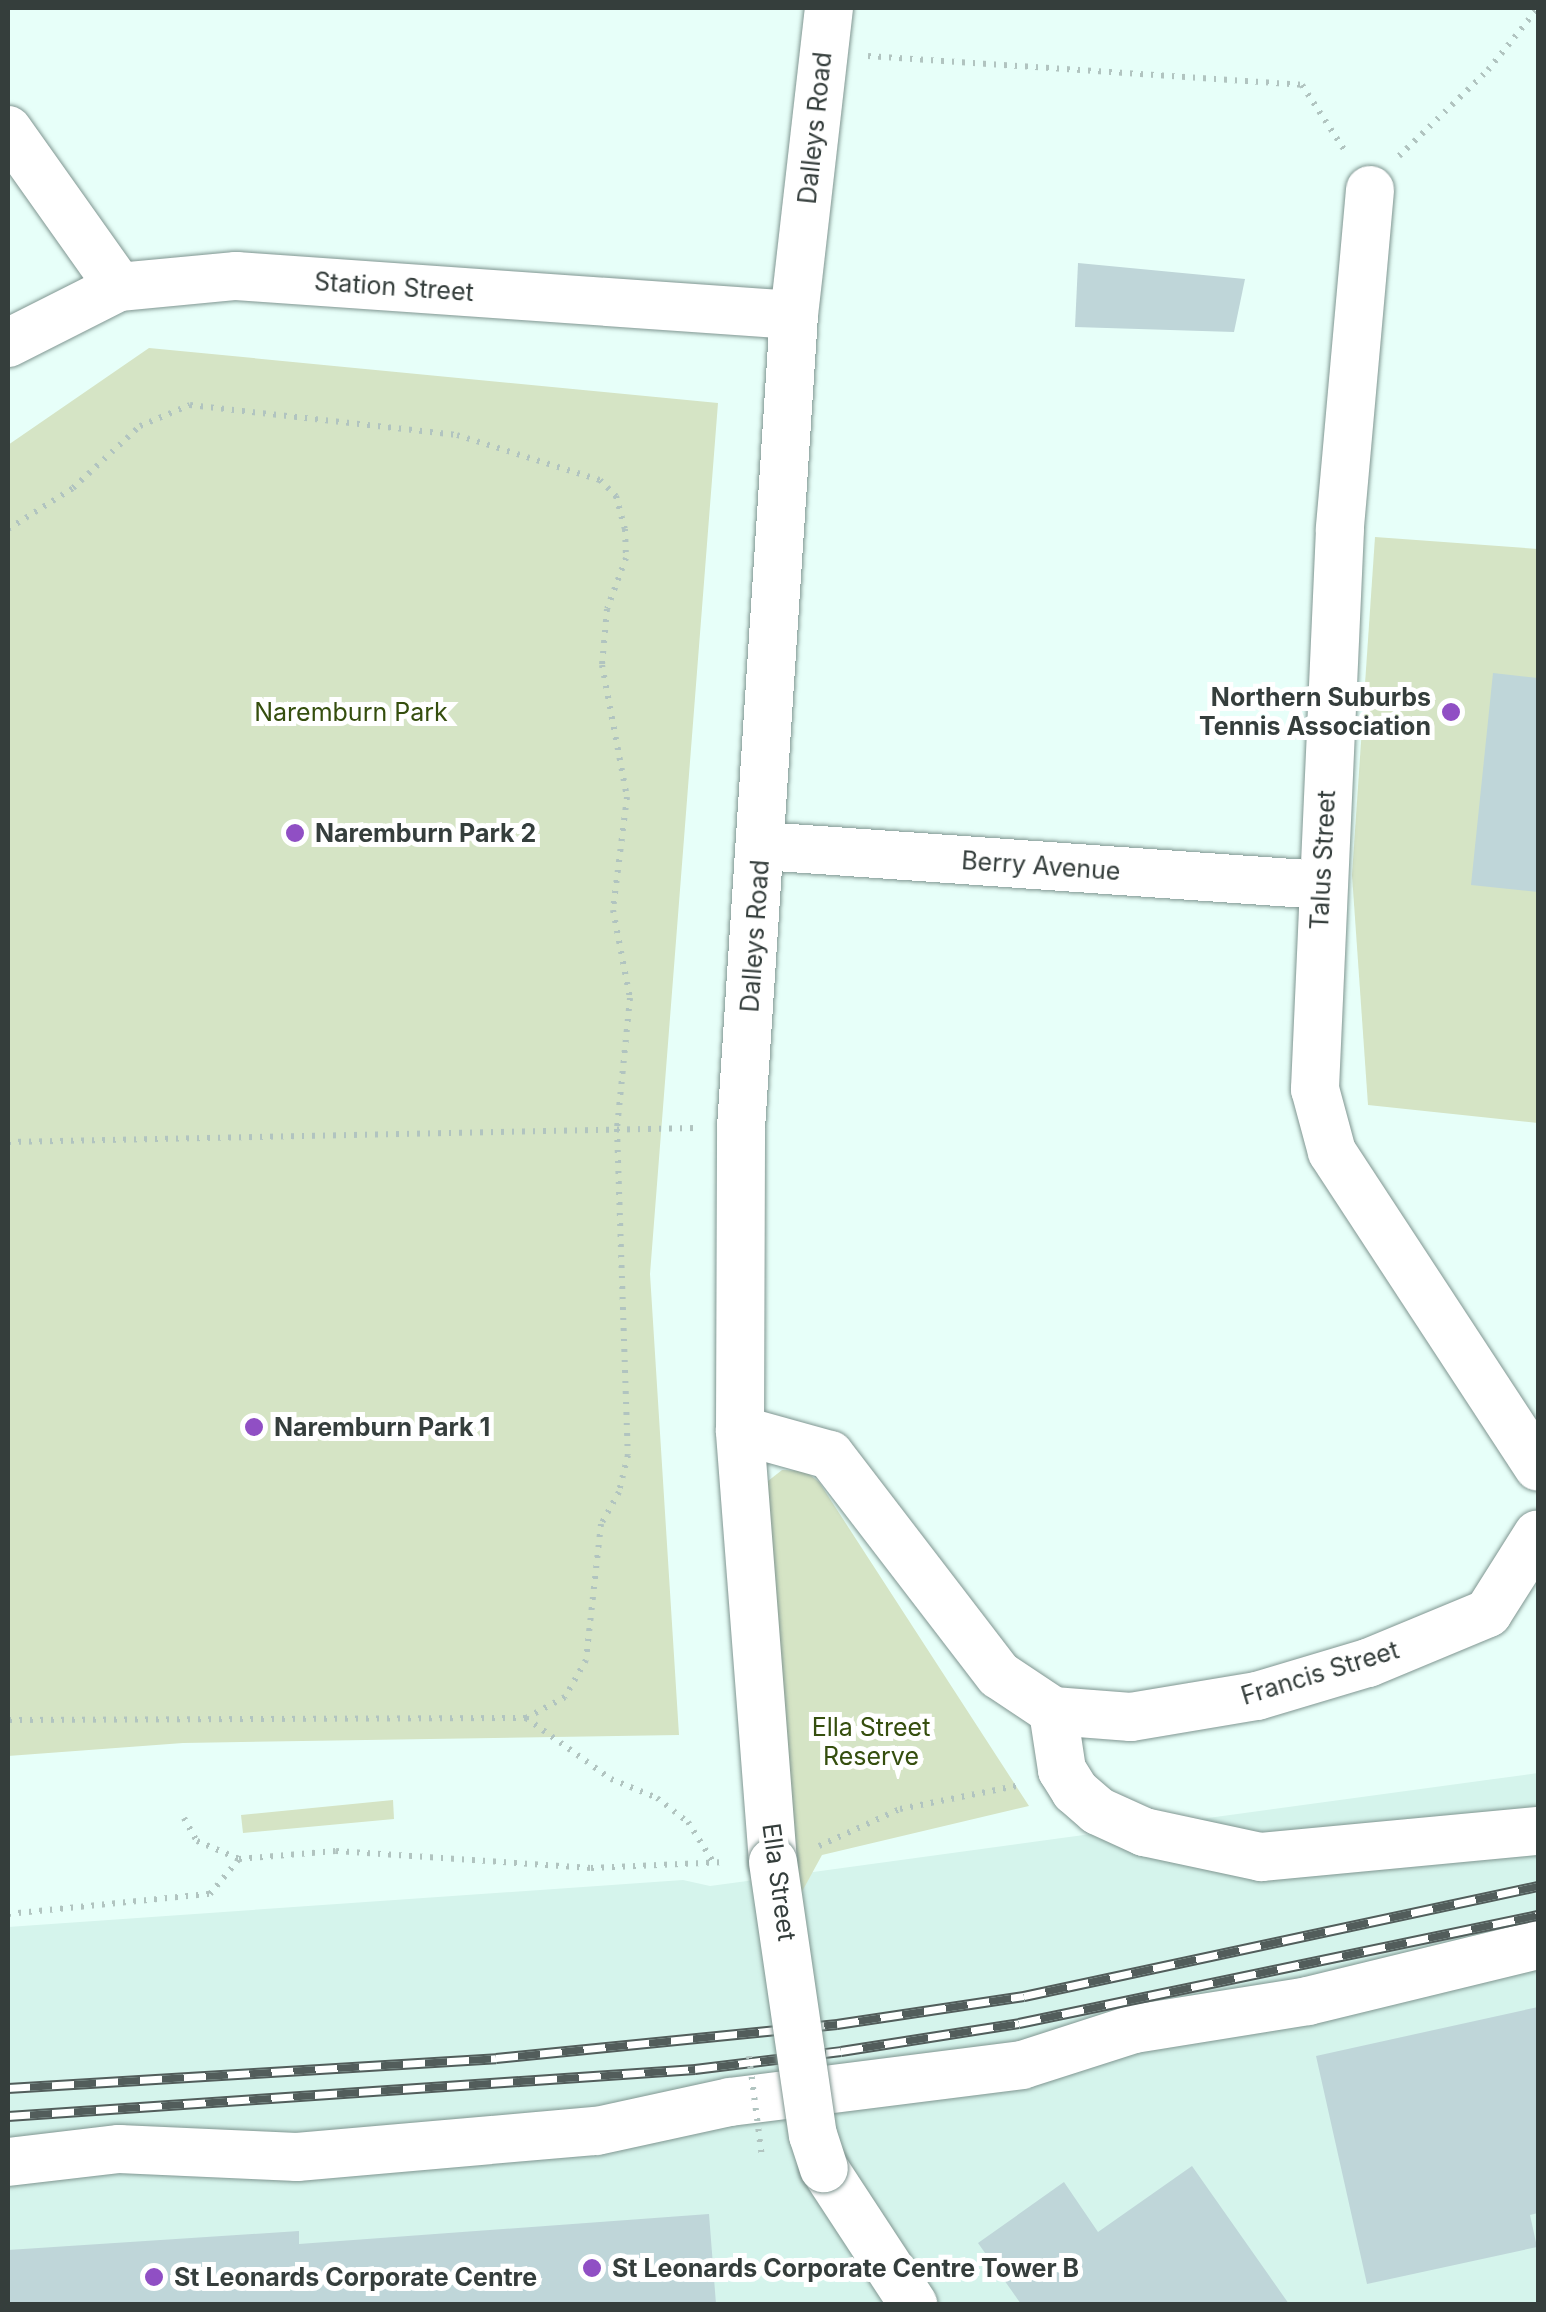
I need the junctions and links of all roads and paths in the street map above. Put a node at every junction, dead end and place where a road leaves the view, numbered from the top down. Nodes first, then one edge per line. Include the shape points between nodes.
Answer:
1 (1538, 8) edge
2 (826, 30) edge
3 (8, 130) edge
4 (1370, 190) junction
5 (119, 286) junction
6 (794, 314) junction
7 (8, 343) edge
8 (8, 529) edge
9 (762, 846) junction
10 (1321, 885) junction
11 (741, 1128) junction
12 (617, 1129) junction
13 (8, 1142) edge
14 (740, 1430) junction
15 (1534, 1447) edge
16 (1538, 1534) edge
17 (1054, 1711) junction
18 (526, 1718) junction
19 (8, 1720) edge
20 (1039, 1782) dead end
21 (184, 1818) dead end
22 (1538, 1830) edge
23 (789, 1858) junction
24 (239, 1859) junction
25 (712, 1860) junction
26 (726, 1862) dead end
27 (8, 1914) edge
28 (1538, 1945) edge
29 (8, 2162) edge
30 (913, 2304) edge

1 - 4 path via 1488,70 1438,112
2 - 4 path via 1302,85
2 - 6 street, Dalleys Road
3 - 5 street
4 - 10 street, Talus Street via 1340,529
5 - 6 street, Station Street via 236,276
5 - 7 street, Station Street
6 - 9 street, Dalleys Road
8 - 12 path via 74,488 140,426 190,405 458,435 600,480 616,496 626,558 608,609 602,665 627,797 613,910 630,998
9 - 10 street, Berry Avenue
9 - 11 street, Dalleys Road
10 - 15 street, Talus Street via 1315,1089 1332,1152
11 - 12 path
11 - 14 street, Dalleys Road
12 - 13 path
12 - 18 path via 628,1454 619,1492 601,1524 586,1660 565,1697
14 - 17 street via 830,1455 999,1675
14 - 23 street, Ella Street
16 - 17 street, Francis Street via 1488,1613 1368,1663 1257,1696 1130,1717
17 - 22 street via 1062,1770 1075,1791 1098,1811 1144,1832 1261,1858
18 - 19 path
18 - 25 path via 611,1779 657,1798 688,1822
20 - 23 path via 900,1809
21 - 24 path via 197,1841
23 - 30 street, Ella Street, bridge via 813,2134 824,2168
24 - 25 path via 336,1852 590,1868
24 - 27 path via 210,1894
25 - 26 path
28 - 29 street via 1308,2000 1134,2029 1022,2065 730,2102 597,2131 297,2157 119,2149

